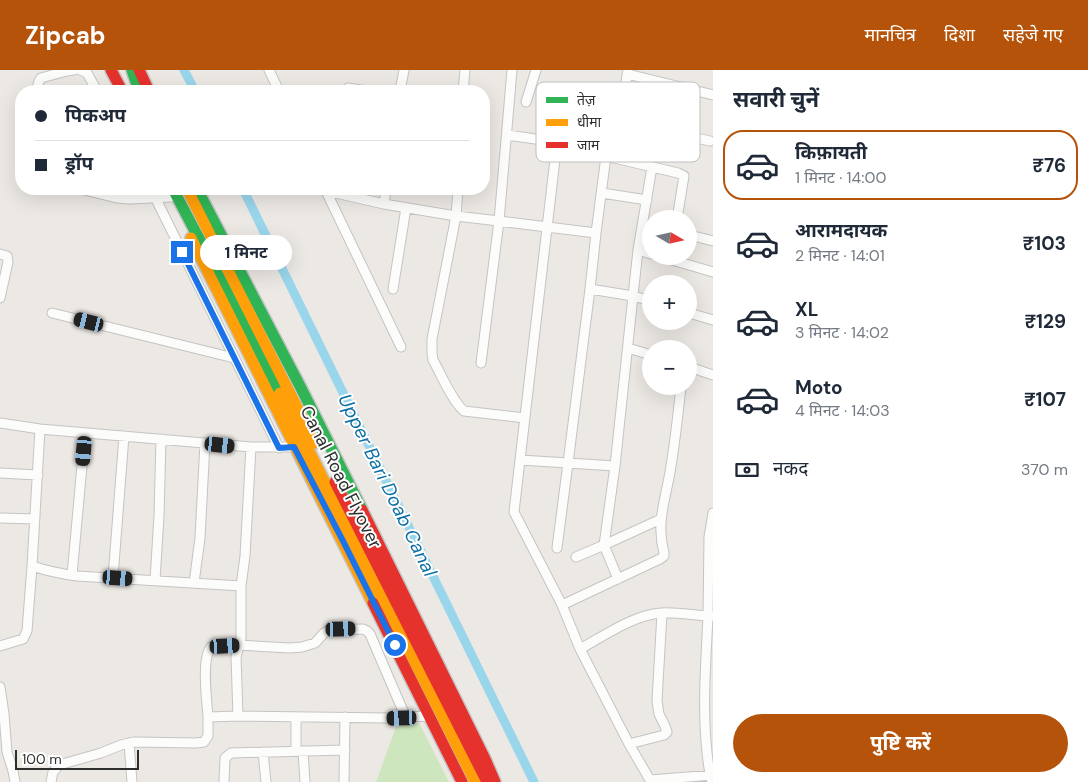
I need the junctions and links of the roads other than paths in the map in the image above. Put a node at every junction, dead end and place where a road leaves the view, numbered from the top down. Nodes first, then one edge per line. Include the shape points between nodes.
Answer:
1 (74, 70) edge
2 (80, 70) edge
3 (112, 70) edge
4 (132, 70) edge
5 (139, 70) edge
6 (269, 70) edge
7 (404, 70) edge
8 (465, 70) edge
9 (512, 70) edge
10 (536, 70) edge
11 (627, 72) edge
12 (664, 82) edge
13 (38, 85) edge
14 (94, 85) edge
15 (119, 85) edge
16 (137, 85) edge
17 (146, 85) edge
18 (276, 85) edge
19 (401, 85) edge
20 (464, 85) edge
21 (700, 92) edge
22 (713, 95) edge
23 (526, 102) dead end
24 (507, 135) junction
25 (536, 139) edge
26 (700, 139) edge
27 (710, 141) dead end
28 (555, 162) edge
29 (609, 162) edge
30 (631, 162) edge
31 (652, 167) junction
32 (602, 193) junction
33 (105, 195) edge
34 (154, 195) edge
35 (163, 195) edge
36 (171, 195) edge
37 (172, 195) edge
38 (190, 195) edge
39 (199, 195) edge
40 (328, 195) edge
41 (347, 195) edge
42 (385, 195) edge
43 (458, 195) edge
44 (156, 198) junction
45 (647, 200) junction
46 (384, 204) junction
47 (406, 208) junction
48 (678, 210) edge
49 (456, 216) junction
50 (499, 221) junction
51 (547, 227) junction
52 (596, 233) junction
53 (698, 237) edge
54 (713, 241) edge
55 (638, 250) junction
56 (642, 251) edge
57 (0, 254) edge
58 (689, 265) edge
59 (713, 272) edge
60 (393, 289) dead end
61 (590, 289) junction
62 (633, 296) junction
63 (0, 298) edge
64 (642, 298) edge
65 (52, 313) dead end
66 (697, 315) edge
67 (713, 320) edge
68 (401, 347) dead end
69 (628, 348) junction
70 (642, 352) edge
71 (234, 358) junction
72 (481, 363) dead end
73 (697, 370) edge
74 (713, 375) edge
75 (680, 395) edge
76 (526, 418) junction
77 (0, 423) edge
78 (40, 429) junction
79 (85, 433) junction
80 (124, 436) junction
81 (161, 439) junction
82 (205, 443) junction
83 (294, 447) junction
84 (251, 448) junction
85 (279, 448) junction
86 (520, 460) junction
87 (568, 463) junction
88 (615, 466) junction
89 (0, 473) edge
90 (38, 474) junction
91 (713, 514) edge
92 (0, 518) edge
93 (661, 519) junction
94 (35, 520) junction
95 (711, 537) edge
96 (604, 545) junction
97 (557, 548) dead end
98 (576, 557) dead end
99 (32, 566) junction
100 (72, 575) junction
101 (113, 577) junction
102 (618, 579) junction
103 (155, 580) junction
104 (194, 583) junction
105 (241, 586) junction
106 (562, 605) junction
107 (662, 613) junction
108 (710, 616) edge
109 (239, 645) junction
110 (0, 646) edge
111 (580, 649) junction
112 (0, 687) edge
113 (437, 708) junction
114 (238, 716) junction
115 (208, 717) junction
116 (296, 717) junction
117 (345, 718) junction
118 (406, 718) junction
119 (129, 743) junction
120 (629, 744) junction
121 (345, 750) junction
122 (300, 751) junction
123 (263, 752) junction
124 (5, 761) edge
125 (712, 778) edge
126 (651, 781) edge
127 (14, 782) edge
128 (51, 782) edge
129 (132, 782) edge
130 (224, 782) edge
131 (266, 782) edge
132 (305, 782) edge
133 (344, 782) edge
134 (462, 782) edge
135 (475, 782) edge
136 (487, 782) edge
137 (496, 782) edge

1 - 13 street via 41,78
2 - 14 street via 87,73
3 - 15 main road
4 - 16 main road
5 - 17 main road
6 - 18 street
7 - 19 street
8 - 20 street
9 - 24 street
10 - 23 street
11 - 12 street
21 - 22 street
24 - 25 street
24 - 50 street
26 - 27 street
28 - 51 street
29 - 32 street
30 - 31 street
31 - 45 street
31 - 48 street via 684,176
32 - 45 street
32 - 52 street
33 - 44 street
34 - 44 street
35 - 44 street
36 - 83 main road
37 - 113 main road, Canal Road Flyover via 306,444
38 - 113 main road, Canal Road Flyover
39 - 137 main road via 301,388
40 - 68 street
41 - 46 street
42 - 46 street
43 - 49 street
44 - 71 street
45 - 55 street
46 - 47 street
47 - 49 street
47 - 60 street
49 - 50 street
49 - 76 street via 432,339 433,360 464,410
50 - 51 street
50 - 72 street
51 - 52 street
51 - 76 street
52 - 61 street
53 - 54 street
55 - 56 street
55 - 62 street
57 - 63 street via 7,256 8,262
58 - 59 street
61 - 62 street
61 - 87 street
62 - 64 street
62 - 69 street
65 - 71 street
66 - 67 street
69 - 70 street
69 - 88 street
71 - 85 street
73 - 74 street
75 - 93 street
76 - 86 street
77 - 78 street
78 - 79 street
78 - 90 street
79 - 80 street
79 - 100 street
80 - 81 street
80 - 101 street
81 - 82 street
81 - 103 street
82 - 84 street
82 - 104 street
83 - 85 street
83 - 113 main road
84 - 85 street
84 - 105 street
86 - 87 street
86 - 106 street via 514,512
87 - 88 street
87 - 97 street
88 - 96 street
89 - 90 street
90 - 94 street
91 - 95 street
92 - 94 street
93 - 96 street
93 - 102 street via 662,558
94 - 99 street
95 - 108 street
96 - 98 street
96 - 102 street
99 - 100 street
99 - 110 street via 26,636
100 - 101 street
101 - 103 street
102 - 106 street
103 - 104 street
104 - 105 street
105 - 109 street
106 - 111 street
107 - 108 street
107 - 111 street via 633,620
107 - 120 street via 657,701 667,732
108 - 125 street via 704,724
109 - 114 street via 236,657
109 - 115 street via 210,647 207,651
109 - 118 street via 302,647 315,643 328,630 367,630
111 - 120 street
112 - 124 street via 7,752
113 - 118 street
113 - 134 main road
113 - 135 main road, Canal Road Flyover
113 - 136 main road, Canal Road Flyover
114 - 115 street
114 - 116 street
115 - 119 street via 208,736 204,742
116 - 117 street
116 - 122 street
117 - 118 street
117 - 121 street
119 - 128 street via 59,765
119 - 129 street
120 - 126 street
121 - 122 street
121 - 133 street
122 - 123 street
122 - 132 street
123 - 130 street via 231,753 227,756
123 - 131 street
124 - 127 street via 13,771
125 - 126 street

